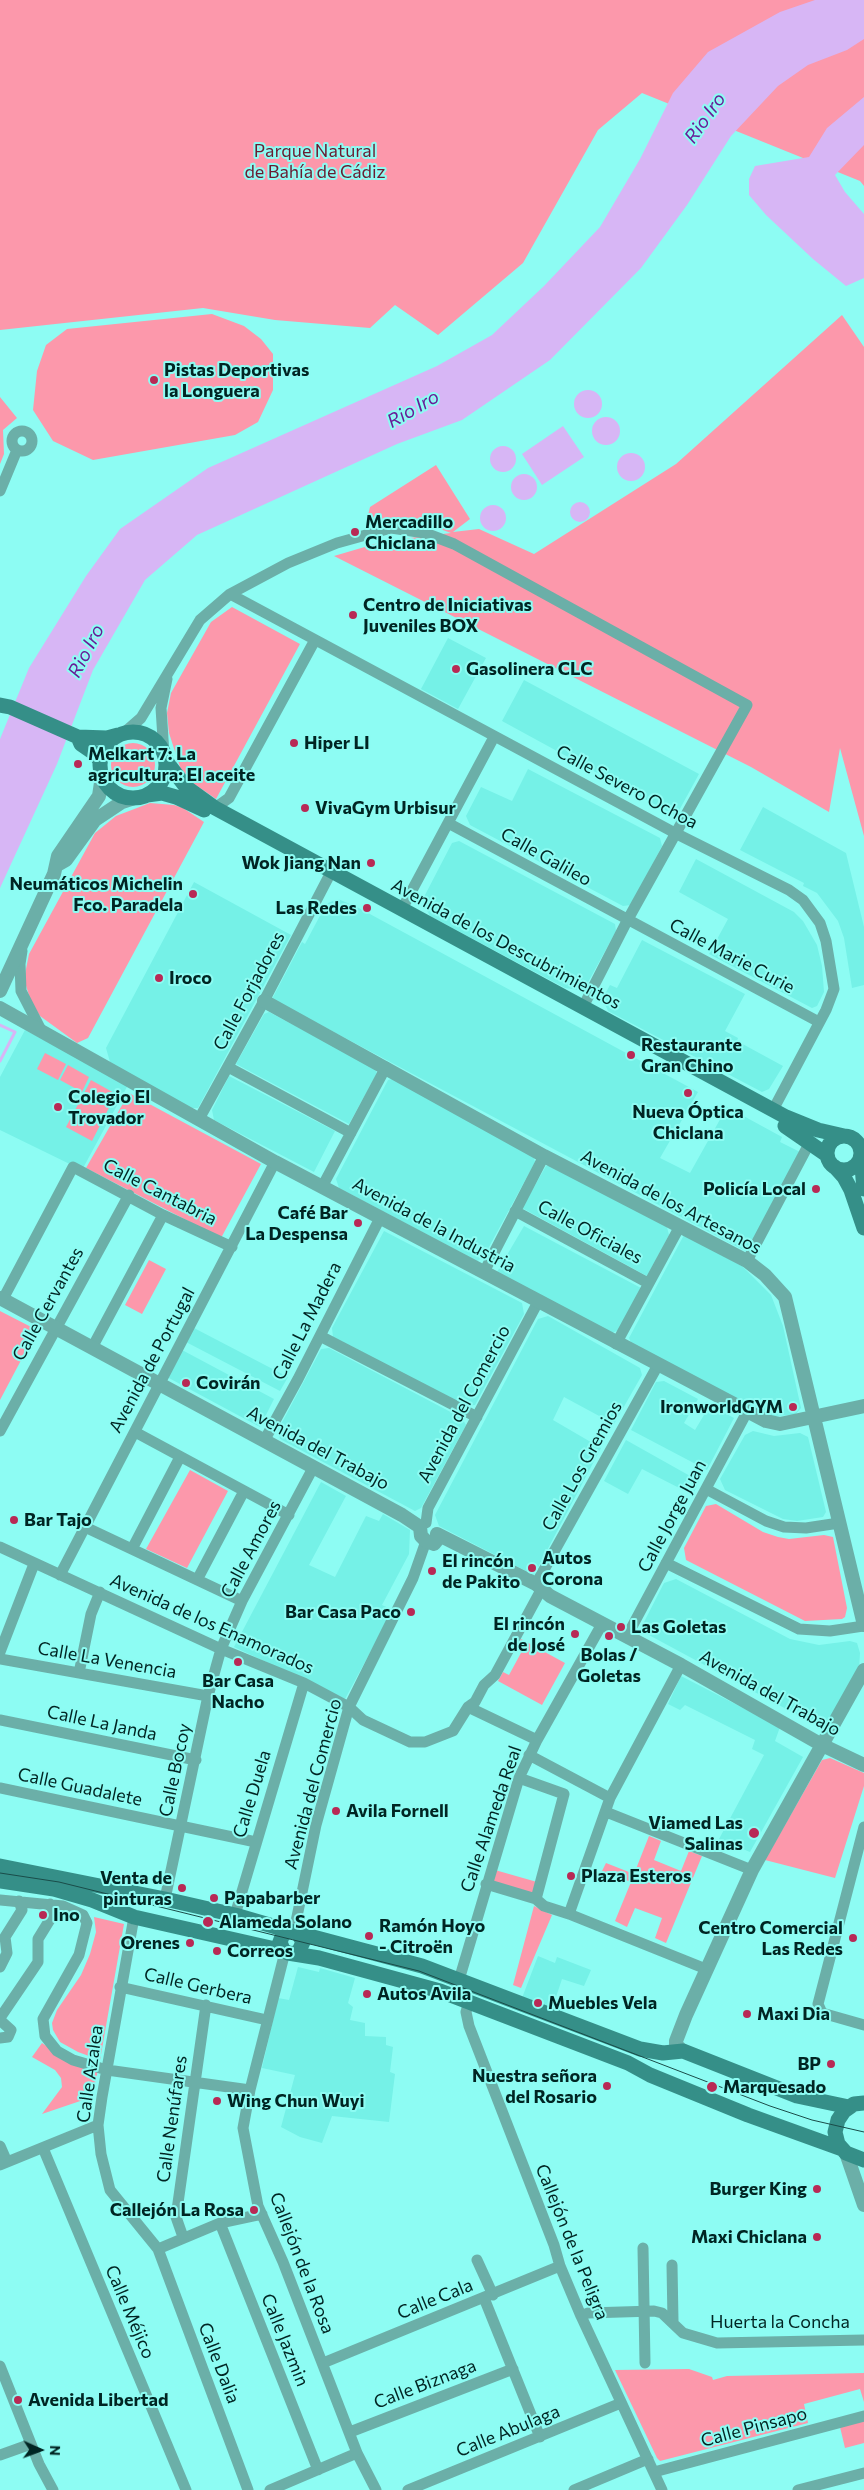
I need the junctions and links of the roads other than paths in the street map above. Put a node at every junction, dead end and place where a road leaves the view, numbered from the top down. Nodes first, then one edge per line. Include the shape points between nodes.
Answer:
1 (17, 450) dead end
2 (0, 491) edge
3 (230, 594) junction
4 (315, 640) junction
5 (167, 675) junction
6 (3, 703) edge
7 (122, 734) junction
8 (78, 737) junction
9 (494, 737) junction
10 (165, 757) junction
11 (101, 769) junction
12 (140, 797) junction
13 (215, 808) junction
14 (448, 823) junction
15 (675, 833) junction
16 (58, 864) junction
17 (328, 878) junction
18 (402, 909) junction
19 (627, 921) junction
20 (24, 942) junction
21 (0, 991) edge
22 (264, 1001) junction
23 (584, 1007) junction
24 (0, 1008) edge
25 (819, 1022) junction
26 (43, 1033) junction
27 (228, 1067) junction
28 (386, 1067) junction
29 (773, 1110) junction
30 (199, 1119) junction
31 (351, 1133) junction
32 (844, 1136) junction
33 (810, 1142) junction
34 (544, 1156) junction
35 (860, 1156) junction
36 (831, 1161) junction
37 (274, 1162) junction
38 (322, 1188) junction
39 (864, 1189) edge
40 (129, 1195) junction
41 (515, 1211) junction
42 (163, 1215) junction
43 (380, 1218) junction
44 (680, 1226) junction
45 (864, 1228) edge
46 (232, 1247) junction
47 (747, 1261) junction
48 (484, 1272) junction
49 (648, 1283) junction
50 (2, 1298) edge
51 (538, 1302) junction
52 (56, 1326) junction
53 (320, 1336) junction
54 (616, 1344) junction
55 (93, 1346) junction
56 (658, 1365) junction
57 (160, 1383) junction
58 (864, 1406) edge
59 (747, 1412) junction
60 (477, 1417) junction
61 (813, 1418) junction
62 (0, 1431) edge
63 (135, 1432) junction
64 (264, 1440) junction
65 (180, 1457) junction
66 (313, 1468) junction
67 (706, 1489) junction
68 (244, 1491) junction
69 (289, 1515) junction
70 (839, 1523) junction
71 (423, 1525) junction
72 (85, 1527) junction
73 (437, 1538) junction
74 (0, 1547) edge
75 (132, 1549) junction
76 (666, 1563) junction
77 (34, 1564) junction
78 (60, 1574) junction
79 (197, 1580) junction
80 (539, 1587) junction
81 (100, 1592) junction
82 (242, 1601) junction
83 (602, 1624) junction
84 (864, 1625) edge
85 (627, 1636) junction
86 (221, 1649) junction
87 (0, 1652) edge
88 (0, 1659) edge
89 (681, 1665) junction
90 (864, 1670) edge
91 (79, 1673) junction
92 (304, 1683) junction
93 (208, 1696) junction
94 (349, 1707) junction
95 (468, 1707) junction
96 (0, 1720) edge
97 (537, 1740) junction
98 (822, 1745) junction
99 (529, 1755) junction
100 (196, 1760) junction
101 (864, 1765) edge
102 (519, 1778) junction
103 (0, 1788) edge
104 (610, 1798) junction
105 (606, 1812) junction
106 (182, 1825) junction
107 (864, 1827) edge
108 (256, 1842) junction
109 (0, 1866) edge
110 (752, 1870) junction
111 (0, 1882) edge
112 (486, 1884) junction
113 (165, 1899) junction
114 (536, 1899) junction
115 (0, 1900) edge
116 (19, 1900) junction
117 (50, 1904) junction
118 (569, 1914) junction
119 (234, 1915) junction
120 (134, 1917) junction
121 (294, 1932) junction
122 (287, 1952) junction
123 (0, 1967) edge
124 (706, 1969) junction
125 (459, 1980) junction
126 (120, 1986) junction
127 (469, 2001) junction
128 (206, 2005) junction
129 (0, 2019) edge
130 (267, 2020) junction
131 (864, 2025) edge
132 (0, 2038) edge
133 (683, 2051) junction
134 (106, 2070) junction
135 (195, 2084) junction
136 (250, 2090) junction
137 (864, 2091) edge
138 (856, 2105) edge
139 (98, 2125) junction
140 (0, 2146) edge
141 (43, 2148) junction
142 (844, 2151) junction
143 (864, 2160) edge
144 (3, 2164) edge
145 (864, 2167) edge
146 (863, 2199) edge
147 (262, 2214) junction
148 (220, 2224) junction
149 (183, 2237) junction
150 (643, 2248) dead end
151 (158, 2249) junction
152 (477, 2260) dead end
153 (672, 2265) dead end
154 (560, 2266) junction
155 (488, 2297) junction
156 (644, 2310) junction
157 (581, 2316) junction
158 (673, 2321) junction
159 (864, 2340) edge
160 (323, 2363) junction
161 (645, 2363) dead end
162 (0, 2366) edge
163 (513, 2369) junction
164 (3, 2380) edge
165 (621, 2403) junction
166 (864, 2416) edge
167 (350, 2432) junction
168 (540, 2437) junction
169 (31, 2444) junction
170 (357, 2453) junction
171 (0, 2455) edge
172 (648, 2459) junction
173 (318, 2470) junction
174 (654, 2472) junction
175 (864, 2473) edge
176 (53, 2490) edge
177 (186, 2490) edge
178 (248, 2490) edge
179 (270, 2490) edge
180 (376, 2490) edge
181 (408, 2490) edge
182 (574, 2490) edge
183 (662, 2490) edge
184 (798, 2490) edge

1 - 2 street
3 - 4 street, Calle Severo Ochoa
3 - 5 street via 200,620
3 - 15 street via 288,563 337,543 391,528 425,532 454,544 747,705
4 - 9 street, Calle Severo Ochoa
4 - 13 street via 236,787 229,798
5 - 7 street via 141,718
5 - 10 street via 161,708
6 - 8 main road
7 - 8 main road via 107,738
7 - 10 main road via 139,732 152,738
7 - 11 main road via 104,749
8 - 11 main road via 81,744 97,755
9 - 14 street
9 - 15 street, Calle Severo Ochoa
10 - 12 main road via 162,781
10 - 13 main road, Avenida de los Descubrimientos via 186,787
11 - 12 main road via 114,792
11 - 16 street via 99,796 65,842
12 - 16 street via 122,802 95,820 66,860
12 - 17 main road, Avenida de los Descubrimientos via 162,794 187,801
13 - 18 main road, Avenida de los Descubrimientos
14 - 18 street
14 - 19 street, Calle Galileo
15 - 19 street
15 - 25 street, Calle Severo Ochoa via 789,890 812,909 826,941 834,977 834,989
16 - 20 street
17 - 22 street, Calle Forjadores
17 - 33 main road, Avenida de los Descubrimientos
18 - 23 main road, Avenida de los Descubrimientos
19 - 23 street
19 - 25 street, Calle Marie Curie
20 - 21 street
20 - 26 street via 20,964 21,991
22 - 27 street, Calle Forjadores
22 - 28 street, Avenida de los Artesanos
23 - 29 main road, Avenida de los Descubrimientos
24 - 26 street, Avenida de la Industria
25 - 29 street, Calle Severo Ochoa
26 - 30 street, Avenida de la Industria
27 - 30 street, Calle Forjadores
27 - 31 street
28 - 31 street
28 - 34 street, Avenida de los Artesanos
29 - 32 main road, Avenida de los Descubrimientos via 831,1135
30 - 37 street, Avenida de la Industria
31 - 38 street
32 - 35 main road via 857,1142
32 - 36 main road via 832,1142
33 - 36 main road, Avenida de los Descubrimientos
33 - 47 street
34 - 41 street
34 - 44 street, Avenida de los Artesanos
35 - 36 main road via 853,1167 844,1170
35 - 39 main road
36 - 45 main road, Avenida de los Descubrimientos via 851,1190
37 - 38 street, Avenida de la Industria
37 - 46 street, Avenida de Portugal
38 - 43 street, Avenida de la Industria
40 - 42 street, Calle Cantabria
40 - 50 street, Calle Cantabria via 73,1167
40 - 52 street, Calle Cervantes
41 - 48 street
41 - 49 street, Calle Oficiales
42 - 46 street, Calle Cantabria
42 - 55 street
43 - 48 street, Avenida de la Industria
43 - 53 street, Calle La Madera
44 - 47 street, Avenida de los Artesanos
44 - 49 street
46 - 57 street, Avenida de Portugal
47 - 61 street, Avenida de los Artesanos via 785,1297
48 - 51 street, Avenida de la Industria
49 - 54 street
50 - 52 street, Avenida del Trabajo
51 - 54 street, Avenida de la Industria
51 - 60 street, Avenida del Comercio
52 - 55 street, Avenida del Trabajo
52 - 62 street, Calle Cervantes
53 - 60 street
53 - 64 street, Calle La Madera
54 - 56 street, Avenida de la Industria
55 - 57 street, Avenida del Trabajo
56 - 59 street, Avenida de la Industria
56 - 80 street, Calle Los Gremios
57 - 63 street, Avenida de Portugal
57 - 64 street, Avenida del Trabajo
58 - 61 street, Avenida de la Industria
59 - 61 street, Avenida de la Industria via 773,1424
59 - 67 street, Calle Jorge Juan
60 - 71 street, Avenida del Comercio via 428,1508
61 - 70 street, Avenida de los Artesanos
63 - 65 street
63 - 72 street, Avenida de Portugal
64 - 66 street, Avenida del Trabajo
65 - 68 street
65 - 75 street
66 - 69 street, Calle Amores
66 - 71 street, Avenida del Trabajo
67 - 70 street via 784,1527 806,1528
67 - 76 street, Calle Jorge Juan
68 - 69 street
68 - 79 street
69 - 82 street, Calle Amores
70 - 84 street, Avenida de los Artesanos
71 - 73 street via 421,1536
72 - 75 street
72 - 78 street, Avenida de Portugal
73 - 80 street, Avenida del Trabajo
73 - 94 street, Avenida del Comercio via 409,1586
74 - 77 street, Avenida de los Enamorados
75 - 79 street
76 - 84 street via 799,1628 830,1631
76 - 85 street, Calle Jorge Juan
77 - 78 street, Avenida de los Enamorados
77 - 87 street
78 - 81 street, Avenida de los Enamorados
79 - 82 street
80 - 83 street, Avenida del Trabajo
80 - 95 street, Calle Los Gremios via 495,1675
81 - 86 street, Avenida de los Enamorados
81 - 91 street via 91,1614
82 - 86 street, Calle Amores
83 - 85 street, Avenida del Trabajo
83 - 97 street, Calle Alameda Real
85 - 89 street, Avenida del Trabajo
86 - 92 street, Avenida de los Enamorados
86 - 93 street, Calle Bocoy
88 - 91 street, Calle La Venencia
89 - 98 street, Avenida del Trabajo
89 - 104 street
90 - 98 street
91 - 93 street, Calle La Venencia
92 - 94 street, Avenida de los Enamorados
92 - 108 street, Calle Duela
93 - 100 street, Calle Bocoy
94 - 95 street, Avenida de los Enamorados via 363,1720 410,1742 425,1742 453,1731
94 - 121 street, Avenida del Comercio via 316,1825
95 - 97 street
96 - 100 street, Calle La Janda
97 - 99 street, Calle Alameda Real
98 - 101 street, Avenida del Trabajo
98 - 110 street
99 - 102 street, Calle Alameda Real
99 - 104 street
100 - 106 street, Calle Bocoy
102 - 112 street, Calle Alameda Real
102 - 114 street via 564,1794
103 - 106 street, Calle Guadalete
104 - 105 street
105 - 110 street
105 - 118 street
106 - 108 street, Calle Guadalete
106 - 113 street, Calle Bocoy
107 - 131 street via 818,2004 822,2013
108 - 119 street, Calle Duela
109 - 113 main road
110 - 124 street
111 - 120 main road via 54,1889
112 - 114 street
112 - 125 street, Calle Alameda Real
113 - 119 main road
114 - 118 street via 544,1906
115 - 116 street
116 - 117 street
116 - 123 street via 22,1910 5,1937 7,1953
117 - 129 street via 54,1913 38,1939 38,1962
117 - 134 street via 76,1910 87,1923 72,1969 42,2019 45,2036 57,2051 73,2060
118 - 124 street
119 - 121 main road
120 - 122 main road
120 - 126 street, Calle Azalea
121 - 122 main road via 283,1934 280,1940
121 - 125 main road via 422,1966
122 - 127 main road via 404,1980
122 - 130 street, Callejón de la Rosa
124 - 133 street via 676,2040 676,2045
125 - 133 main road via 640,2049 663,2053
126 - 128 street, Calle Gerbera
126 - 134 street, Calle Azalea
127 - 142 main road
127 - 154 street, Callejón de la Peligra via 466,2012 469,2026
128 - 130 street, Calle Gerbera
128 - 135 street, Calle Nenúfares
129 - 132 street via 11,2030 8,2037
130 - 136 street, Callejón de la Rosa
133 - 138 main road via 797,2096
134 - 135 street
134 - 139 street, Calle Azalea
135 - 136 street
135 - 149 street, Calle Nenúfares via 176,2217
136 - 147 street, Callejón de la Rosa via 243,2128
137 - 138 main road
138 - 142 main road via 840,2115 836,2126 836,2138
139 - 141 street
139 - 151 street, Calle Azalea via 110,2190
140 - 144 street
141 - 144 street
141 - 177 street, Calle Méjico
142 - 143 main road
142 - 146 street
145 - 146 street
147 - 148 street
147 - 160 street, Callejón de la Rosa
148 - 149 street
148 - 173 street, Calle Jazmin
149 - 151 street
150 - 156 street
151 - 178 street, Calle Dalia
152 - 155 street
153 - 158 street
154 - 155 street, Calle Cala
154 - 157 street, Callejón de la Peligra
155 - 160 street, Calle Cala
155 - 163 street
156 - 157 street
156 - 158 street via 662,2313
156 - 161 street
157 - 165 street, Callejón de la Peligra
158 - 159 street, Huerta la Concha via 683,2333 717,2343
160 - 167 street, Callejón de la Rosa
162 - 164 street
163 - 167 street, Calle Biznaga
163 - 168 street
164 - 169 street
165 - 168 street, Calle Abulaga
165 - 172 street, Callejón de la Peligra
166 - 174 street, Calle Pinsapo
167 - 170 street, Callejón de la Rosa
168 - 181 street, Calle Abulaga
169 - 171 street
169 - 176 street
170 - 173 street
170 - 180 street, Callejón de la Rosa
172 - 174 street, Callejón de la Peligra
172 - 182 street
173 - 179 street
174 - 183 street, Callejón de la Peligra
175 - 184 street

